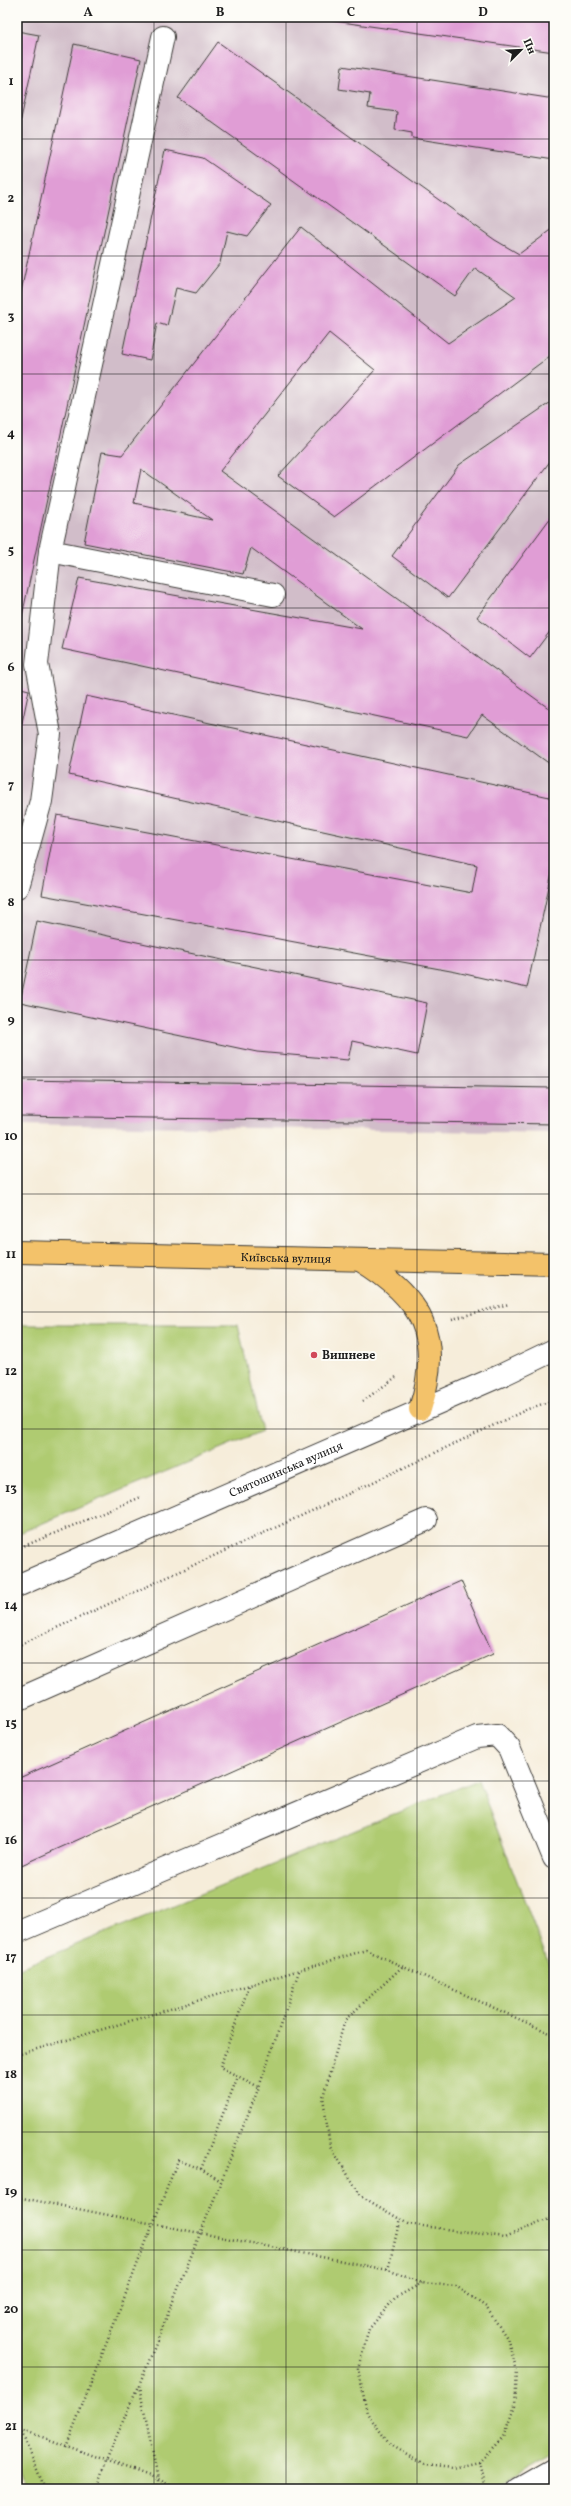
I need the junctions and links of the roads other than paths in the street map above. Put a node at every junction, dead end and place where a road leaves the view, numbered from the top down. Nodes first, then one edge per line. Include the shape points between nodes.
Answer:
1 (164, 37) dead end
2 (50, 551) junction
3 (273, 595) dead end
4 (17, 887) edge
5 (17, 1252) edge
6 (359, 1259) junction
7 (554, 1264) edge
8 (554, 1350) edge
9 (420, 1409) junction
10 (426, 1520) dead end
11 (17, 1586) edge
12 (17, 1700) edge
13 (554, 1858) edge
14 (17, 1932) edge
15 (554, 2469) edge
16 (519, 2489) edge

1 - 2 street
2 - 3 street
2 - 4 street via 37,664 50,734 40,801
5 - 6 main road, Київська вулиця
6 - 7 main road, Київська вулиця
6 - 9 main road via 388,1277 416,1307 427,1334 430,1359 428,1385
8 - 9 street, Святошинська вулиця
9 - 11 street, Святошинська вулиця
10 - 12 street
13 - 14 street via 509,1748 497,1735 478,1737
15 - 16 street

